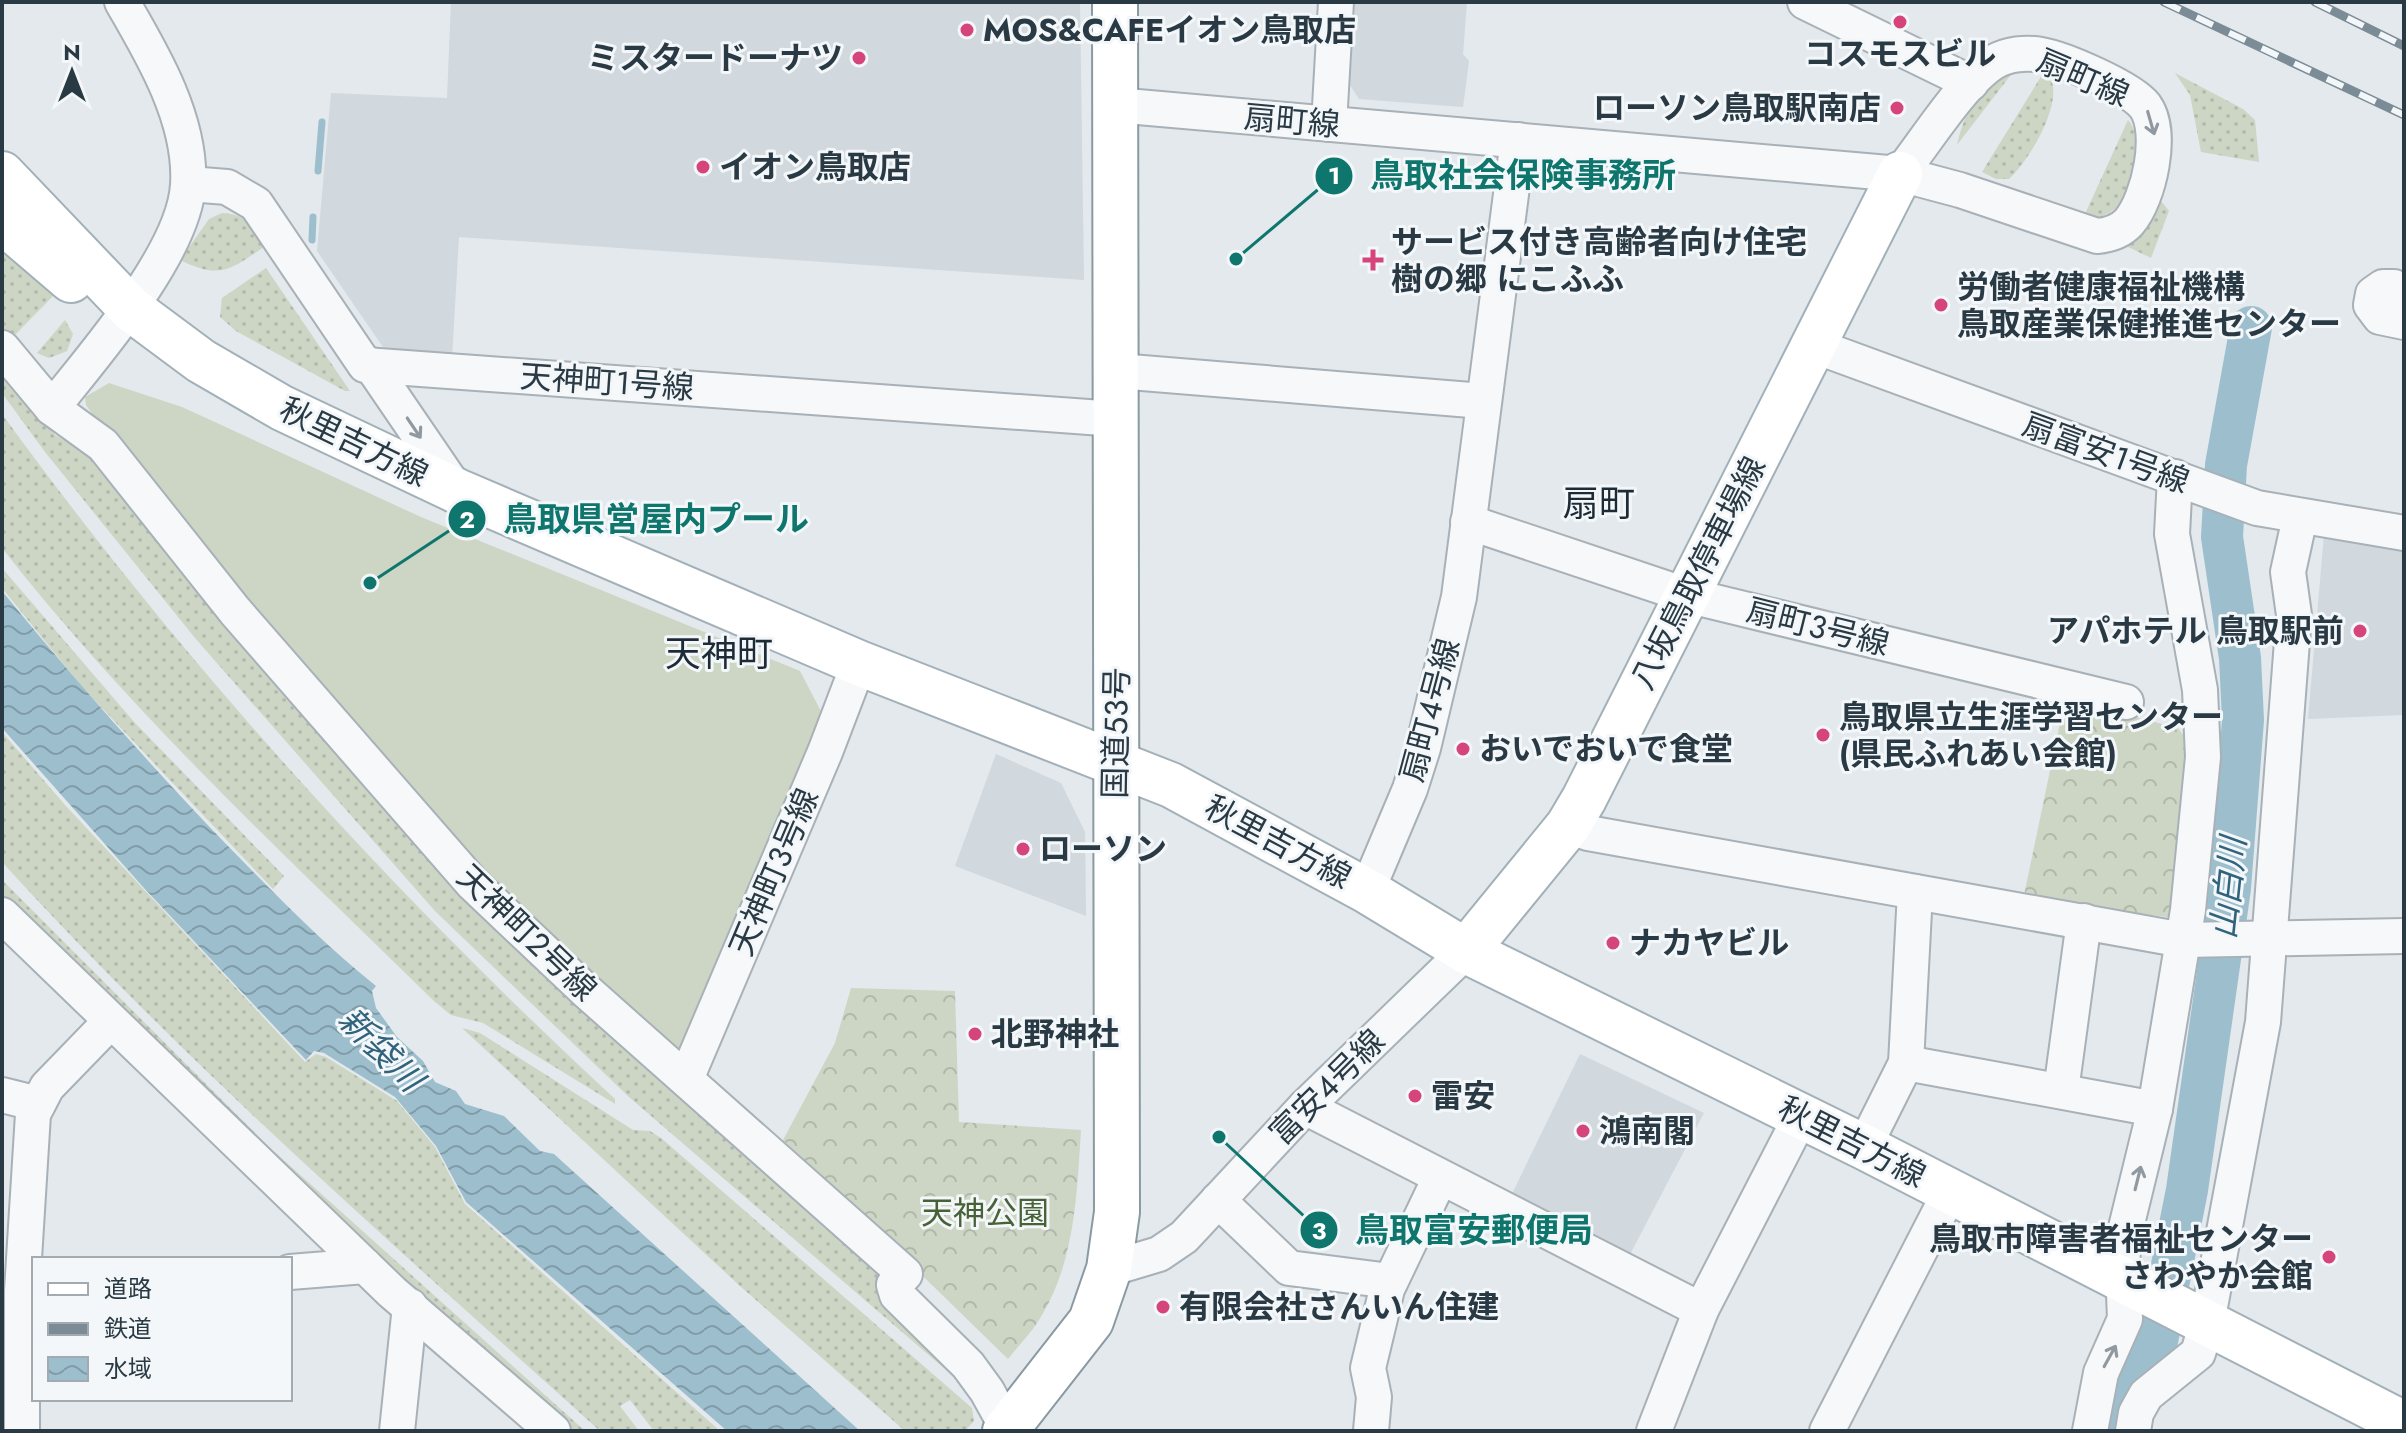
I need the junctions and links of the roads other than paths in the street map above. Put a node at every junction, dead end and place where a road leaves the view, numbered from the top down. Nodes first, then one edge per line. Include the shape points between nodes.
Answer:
1 (122, 2) edge
2 (1115, 2) edge
3 (1336, 2) edge
4 (1826, 6) edge
5 (1971, 83) junction
6 (1115, 105) junction
7 (1329, 124) junction
8 (1937, 126) junction
9 (1518, 140) junction
10 (2, 174) edge
11 (1900, 174) junction
12 (189, 184) junction
13 (1960, 190) junction
14 (1878, 211) junction
15 (2, 221) edge
16 (2404, 297) edge
17 (131, 309) junction
18 (2404, 322) edge
19 (1815, 346) junction
20 (2, 348) edge
21 (371, 365) junction
22 (1118, 371) junction
23 (1483, 401) junction
24 (52, 408) junction
25 (1116, 419) junction
26 (2186, 482) junction
27 (457, 491) junction
28 (2300, 517) junction
29 (1468, 522) junction
30 (2404, 533) edge
31 (1686, 595) junction
32 (859, 663) junction
33 (2126, 702) dead end
34 (1115, 763) junction
35 (1568, 826) junction
36 (1367, 891) junction
37 (1915, 892) junction
38 (2, 915) edge
39 (2084, 921) junction
40 (2404, 936) edge
41 (2271, 939) junction
42 (2183, 940) junction
43 (1466, 951) junction
44 (110, 1022) junction
45 (1906, 1063) junction
46 (686, 1079) junction
47 (2061, 1091) junction
48 (2, 1095) edge
49 (38, 1104) junction
50 (1305, 1107) junction
51 (2155, 1109) junction
52 (1801, 1116) junction
53 (1864, 1147) junction
54 (1440, 1178) junction
55 (1950, 1192) junction
56 (1218, 1200) junction
57 (365, 1266) junction
58 (1109, 1269) junction
59 (292, 1272) edge
60 (1390, 1281) junction
61 (2135, 1289) junction
62 (19, 1290) edge
63 (410, 1306) junction
64 (1701, 1310) junction
65 (2196, 1318) junction
66 (2404, 1424) edge
67 (1007, 1430) edge
68 (22, 1431) edge
69 (397, 1431) edge
70 (553, 1431) edge
71 (1371, 1431) edge
72 (1654, 1431) edge
73 (1827, 1431) edge
74 (2090, 1431) edge
75 (2133, 1431) edge

1 - 12 street via 173,105
2 - 6 main road, 国道53号
3 - 7 street
4 - 5 street
5 - 8 street, 扇町線
5 -> 13 street, 扇町線 via 1996,61 2026,53 2043,55 2136,98 2146,107 2155,145 2136,211 2110,235 2083,233
6 - 7 street, 扇町線
6 - 22 main road, 国道53号
7 - 9 street, 扇町線
8 - 11 street, 扇町線
8 - 13 street via 1940,160
9 - 11 street, 扇町線
9 - 23 street
10 - 17 main road, 秋里吉方線
11 - 13 street, 扇町線
11 - 14 main road, 八坂鳥取停車場線
12 - 17 street via 177,228
12 - 21 street via 227,187 256,204 365,365
13 - 14 street via 1924,194
14 - 19 main road, 八坂鳥取停車場線
15 - 17 main road, 秋里吉方線 via 71,280
16 - 18 street via 2394,287 2383,287 2373,294 2371,305 2380,317
17 - 24 street
17 - 27 main road, 秋里吉方線 via 239,385
19 - 26 street, 扇富安1号線
19 - 31 main road, 八坂鳥取停車場線
20 - 24 street, 天神町2号線
21 - 25 street, 天神町1号線
21 -> 27 street
22 - 23 street
22 - 25 main road, 国道53号
23 - 29 street, 扇町4号線
24 - 46 street, 天神町2号線 via 103,445 235,611 473,884
25 - 34 main road, 国道53号
26 - 28 street, 扇富安1号線 via 2257,508
26 - 42 street via 2172,534 2200,690 2203,757
27 - 32 main road, 秋里吉方線
28 - 30 street, 扇富安1号線
28 - 41 street via 2288,572 2294,615
29 - 31 street, 扇町3号線
29 - 36 street, 扇町4号線 via 1459,597 1423,748
31 - 33 street, 扇町3号線
31 - 35 main road, 八坂鳥取停車場線
32 - 34 main road, 秋里吉方線
32 - 46 street, 天神町3号線
34 - 36 main road, 秋里吉方線 via 1171,785
34 - 58 main road, 国道53号 via 1119,1153
35 - 37 street
35 - 43 main road, 八坂鳥取停車場線
36 - 43 main road, 秋里吉方線
37 - 39 street
37 - 45 street
38 - 44 street
39 - 42 street
39 - 47 street
40 - 41 street
41 - 42 street
41 - 65 street via 2263,1022
42 - 51 street
43 - 50 street, 富安4号線
43 - 52 main road, 秋里吉方線
44 - 49 street via 47,1087
44 - 57 street
45 - 47 street
45 - 53 street
46 - 67 street, 天神町2号線 via 905,1274 894,1285 897,1295 968,1365
47 - 51 street
48 - 49 street
49 - 62 street
50 - 54 street
50 - 56 street, 富安4号線
61 -> 51 street via 2122,1244
52 - 53 main road, 秋里吉方線
52 - 64 street
53 - 55 main road, 秋里吉方線
54 - 60 street
54 - 64 street
55 - 61 main road, 秋里吉方線
55 - 73 street
56 - 58 street, 富安4号線 via 1184,1237 1159,1254
56 - 60 street via 1289,1268
57 - 59 street
57 - 63 street
58 - 67 main road, 国道53号 via 1091,1321
60 - 71 street via 1368,1368 1374,1397
61 - 65 main road, 秋里吉方線
74 -> 61 street via 2101,1373
62 - 68 street
63 - 69 street
63 - 70 street
64 - 72 street
65 - 66 main road, 秋里吉方線
65 - 75 street via 2198,1353 2146,1395

